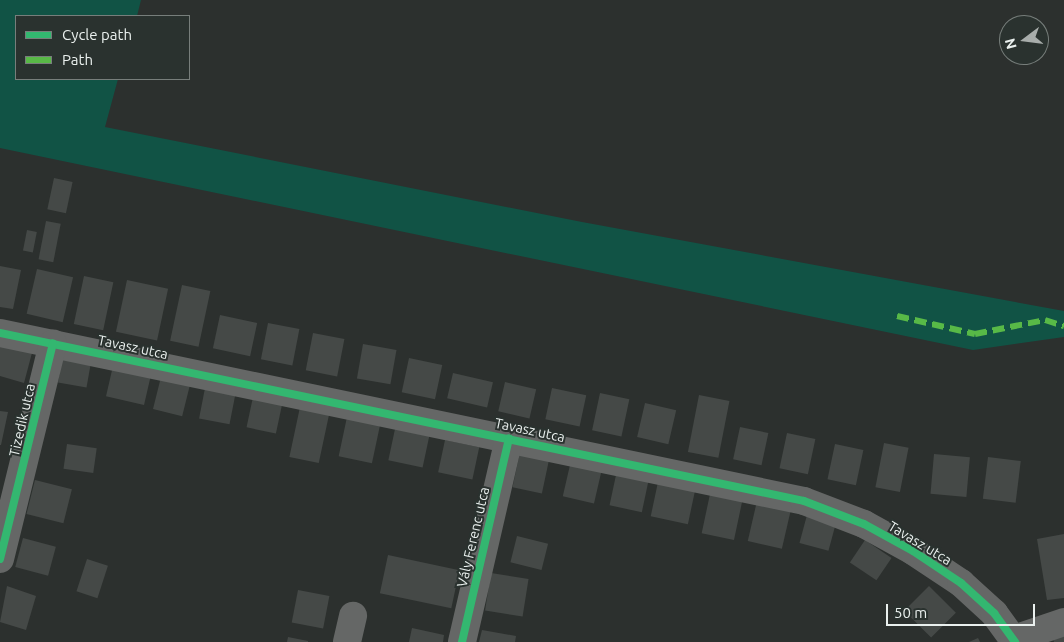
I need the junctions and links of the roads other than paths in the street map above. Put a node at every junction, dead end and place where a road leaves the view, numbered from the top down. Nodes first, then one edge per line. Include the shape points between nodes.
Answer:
1 (0, 333) edge
2 (53, 344) junction
3 (509, 438) junction
4 (0, 559) edge
5 (353, 616) dead end
6 (1064, 622) edge
7 (1015, 641) edge
8 (346, 642) edge
9 (462, 642) edge

1 - 2 street, Tavasz utca
2 - 3 street, Tavasz utca
2 - 4 street, Tizedik utca
3 - 7 street, Tavasz utca via 804,501 864,524 961,583
3 - 9 street, Vály Ferenc utca
5 - 8 street
6 - 7 street

